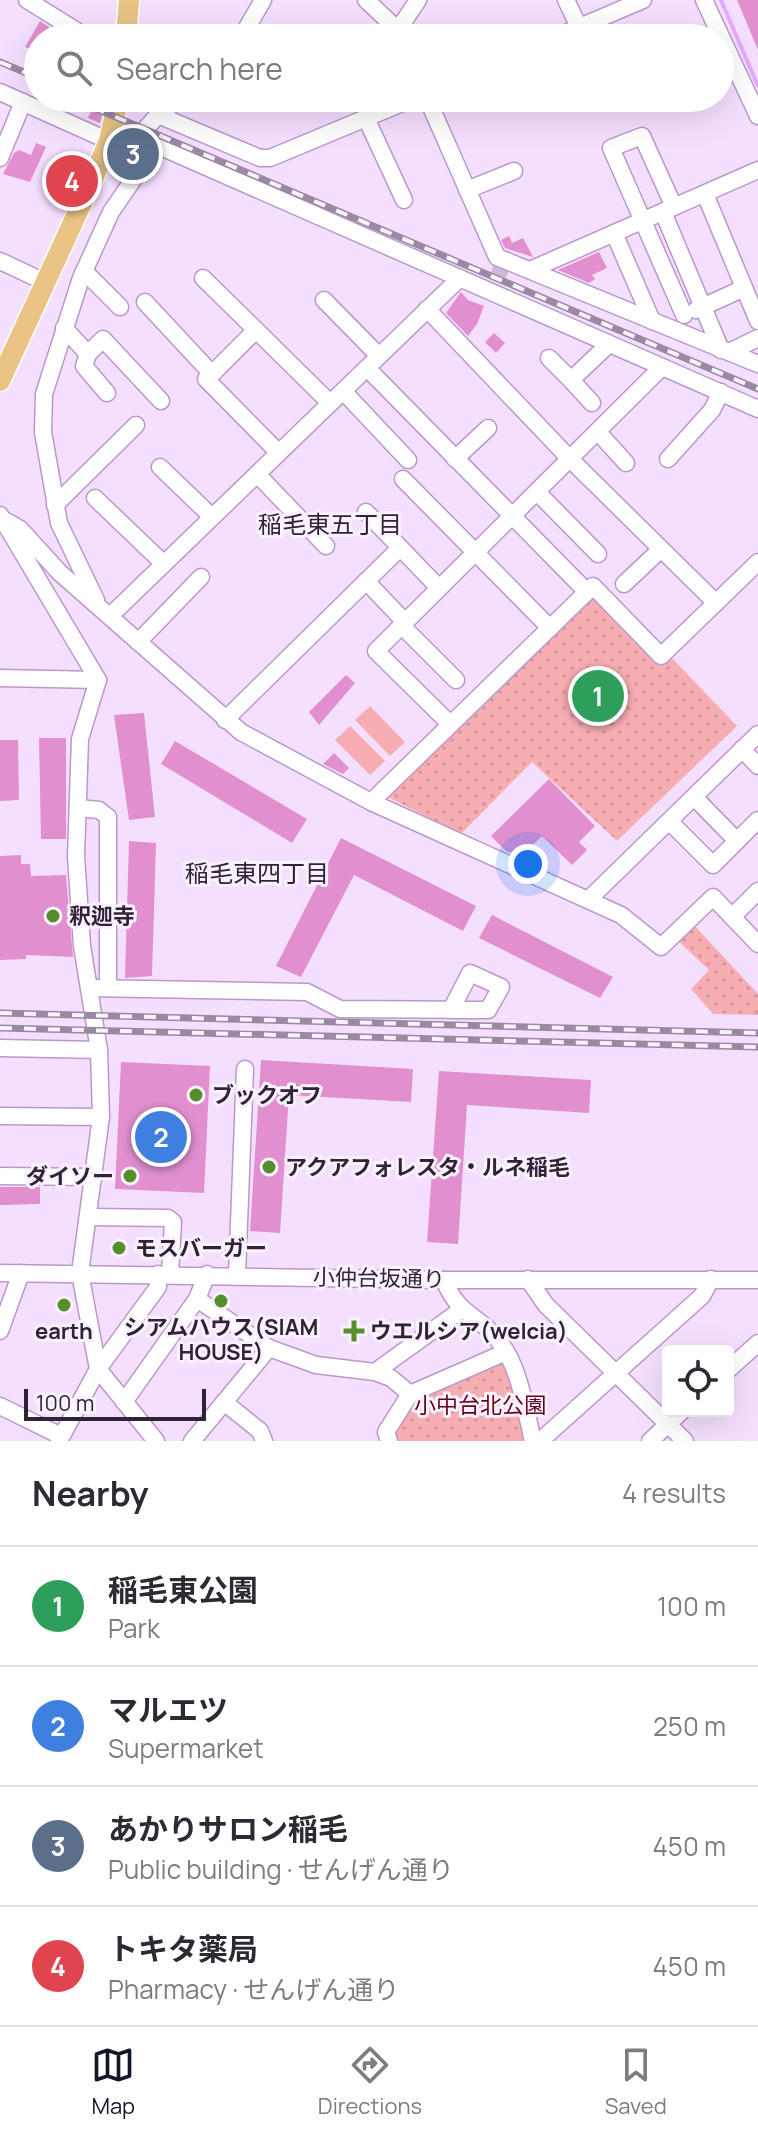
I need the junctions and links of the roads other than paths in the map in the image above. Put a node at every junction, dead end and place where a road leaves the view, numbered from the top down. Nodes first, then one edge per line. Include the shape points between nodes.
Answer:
1 (27, 0) edge
2 (129, 0) edge
3 (263, 0) edge
4 (366, 0) edge
5 (418, 0) edge
6 (566, 0) edge
7 (643, 0) edge
8 (704, 0) edge
9 (50, 6) edge
10 (612, 6) edge
11 (71, 24) edge
12 (127, 24) edge
13 (249, 24) edge
14 (390, 24) edge
15 (405, 24) edge
16 (578, 24) edge
17 (584, 24) edge
18 (715, 24) edge
19 (734, 64) edge
20 (0, 92) edge
21 (23, 102) joint
22 (45, 112) edge
23 (116, 112) edge
24 (162, 112) edge
25 (380, 112) edge
26 (433, 112) edge
27 (158, 115) junction
28 (758, 116) edge
29 (366, 118) junction
30 (5, 134) edge
31 (138, 137) junction
32 (109, 141) junction
33 (156, 146) junction
34 (0, 158) edge
35 (758, 170) edge
36 (514, 171) dead end
37 (467, 190) junction
38 (705, 194) junction
39 (404, 200) dead end
40 (669, 210) junction
41 (644, 220) junction
42 (614, 233) junction
43 (0, 261) edge
44 (530, 270) junction
45 (84, 271) junction
46 (498, 275) junction
47 (203, 278) dead end
48 (460, 278) junction
49 (47, 283) junction
50 (744, 288) junction
51 (324, 300) dead end
52 (145, 302) dead end
53 (120, 307) dead end
54 (703, 307) junction
55 (427, 309) junction
56 (756, 311) edge
57 (684, 315) junction
58 (657, 323) junction
59 (64, 328) junction
60 (256, 330) junction
61 (758, 338) edge
62 (609, 344) junction
63 (725, 351) junction
64 (88, 354) junction
65 (549, 358) dead end
66 (373, 362) junction
67 (758, 364) edge
68 (662, 367) junction
69 (212, 374) junction
70 (571, 380) junction
71 (0, 381) edge
72 (343, 391) junction
73 (721, 392) junction
74 (107, 393) dead end
75 (161, 401) dead end
76 (330, 403) junction
77 (592, 403) dead end
78 (758, 409) edge
79 (136, 425) dead end
80 (488, 428) dead end
81 (598, 432) junction
82 (279, 453) junction
83 (455, 459) junction
84 (570, 459) junction
85 (668, 459) dead end
86 (408, 460) dead end
87 (626, 463) dead end
88 (160, 467) dead end
89 (257, 474) junction
90 (403, 479) dead end
91 (537, 492) junction
92 (95, 498) dead end
93 (55, 505) junction
94 (366, 512) dead end
95 (212, 517) junction
96 (511, 517) junction
97 (2, 523) edge
98 (326, 546) dead end
99 (400, 548) junction
100 (660, 550) junction
101 (475, 553) junction
102 (598, 554) dead end
103 (758, 562) edge
104 (164, 564) junction
105 (201, 577) dead end
106 (366, 581) junction
107 (624, 584) dead end
108 (439, 588) junction
109 (587, 592) junction
110 (716, 603) junction
111 (105, 612) junction
112 (403, 624) junction
113 (550, 628) junction
114 (138, 642) junction
115 (0, 678) edge
116 (98, 680) junction
117 (456, 680) dead end
118 (225, 720) junction
119 (450, 724) junction
120 (758, 734) edge
121 (742, 749) junction
122 (758, 766) edge
123 (694, 797) junction
124 (371, 802) junction
125 (78, 808) junction
126 (758, 820) edge
127 (669, 821) junction
128 (737, 841) junction
129 (758, 891) edge
130 (588, 900) junction
131 (732, 917) junction
132 (758, 944) edge
133 (89, 988) junction
134 (108, 988) junction
135 (451, 1010) dead end
136 (0, 1048) edge
137 (99, 1050) junction
138 (245, 1069) dead end
139 (0, 1116) edge
140 (101, 1117) junction
141 (0, 1176) edge
142 (94, 1177) junction
143 (89, 1217) junction
144 (0, 1273) edge
145 (21, 1273) junction
146 (80, 1273) junction
147 (164, 1274) junction
148 (207, 1274) junction
149 (237, 1275) junction
150 (528, 1279) junction
151 (711, 1279) junction
152 (444, 1280) junction
153 (758, 1280) edge
154 (197, 1299) junction
155 (461, 1310) junction
156 (0, 1331) edge
157 (758, 1343) edge
158 (269, 1348) junction
159 (506, 1352) junction
160 (734, 1365) edge
161 (98, 1369) junction
162 (375, 1372) junction
163 (615, 1373) junction
164 (410, 1394) junction
165 (124, 1402) junction
166 (224, 1402) junction
167 (0, 1406) edge
168 (676, 1417) edge
169 (668, 1424) junction
170 (60, 1439) edge
171 (156, 1441) edge
172 (192, 1441) edge
173 (264, 1441) edge
174 (389, 1441) edge
175 (533, 1441) edge
176 (540, 1441) edge
177 (650, 1441) edge
178 (685, 1441) edge

1 - 9 street
2 - 12 main road
3 - 13 street
4 - 14 street
5 - 15 street
6 - 16 street
7 - 10 street
8 - 18 street
9 - 11 street
10 - 17 street
19 - 28 street
20 - 21 street
21 - 30 street
22 - 32 street
23 - 32 main road
24 - 27 street
25 - 29 street
26 - 37 street
27 - 29 street via 260,158
27 - 31 street
29 - 39 street
30 - 34 street
31 - 32 street
31 - 33 street
32 - 49 main road
33 - 45 street via 111,212
33 - 48 street
35 - 38 street
36 - 37 street
37 - 46 street via 497,257
38 - 40 street
38 - 50 street
40 - 41 street
40 - 41 street via 642,136 611,148
40 - 54 street
41 - 42 street
41 - 57 street
42 - 44 street
42 - 58 street
43 - 49 street
44 - 46 street
44 - 58 street
45 - 53 street
45 - 59 street
46 - 48 street
46 - 62 street
47 - 60 street
48 - 55 street
49 - 71 main road
50 - 54 street
50 - 56 street
51 - 66 street
52 - 69 street
54 - 57 street
54 - 63 street
55 - 66 street
55 - 84 street
57 - 58 street
58 - 63 street
59 - 64 street
59 - 93 street via 44,394 43,432
60 - 69 street
60 - 76 street
61 - 63 street
62 - 68 street
62 - 70 street
63 - 67 street
64 - 74 street via 84,366
64 - 75 street via 103,339
65 - 70 street
66 - 72 street
66 - 83 street
68 - 73 street
68 - 81 street
69 - 82 street via 206,379
70 - 77 street
72 - 76 street
72 - 86 street
73 - 78 street
73 - 85 street via 712,410
76 - 82 street
79 - 93 street
80 - 83 street
81 - 84 street
81 - 87 street
82 - 89 street
83 - 96 street
84 - 91 street
84 - 100 street
88 - 95 street
89 - 95 street
89 - 98 street
90 - 101 street
91 - 96 street
91 - 102 street
92 - 104 street
93 - 111 street
94 - 99 street
95 - 104 street
96 - 101 street
96 - 109 street
97 - 111 street via 20,529
97 - 116 street
99 - 106 street
99 - 108 street
100 - 107 street
100 - 110 street
101 - 108 street
101 - 113 street
103 - 110 street
104 - 111 street
105 - 114 street
106 - 112 street
106 - 118 street
108 - 112 street
109 - 110 street via 593,586 661,656
109 - 113 street
111 - 114 street
112 - 117 street
112 - 119 street via 376,651
113 - 119 street
114 - 118 street
115 - 116 street
116 - 125 street via 80,739
118 - 124 street
119 - 124 street
120 - 121 street
121 - 122 street
121 - 123 street
123 - 127 street
123 - 128 street
124 - 130 street
125 - 133 street via 76,856
125 - 134 street via 99,810 108,817
126 - 128 street
127 - 128 street via 713,865
127 - 130 street
129 - 131 street
130 - 131 street via 621,915 661,947 713,897
131 - 132 street
133 - 134 street
133 - 137 street
134 - 135 street via 307,992 340,1009
136 - 137 street
137 - 140 street
138 - 149 street
139 - 140 street
140 - 142 street
141 - 142 street
142 - 143 street
143 - 146 street
143 - 147 street via 168,1218 173,1222
144 - 145 street, 小仲台坂通り
145 - 146 street, 小仲台坂通り
145 - 156 street
146 - 147 street, 小仲台坂通り
146 - 161 street
147 - 148 street, 小仲台坂通り
147 - 161 street
148 - 149 street, 小仲台坂通り
148 - 154 street
149 - 152 street, 小仲台坂通り
150 - 151 street, 小仲台坂通り
150 - 152 street, 小仲台坂通り
150 - 163 street via 546,1305
151 - 153 street, 小仲台坂通り
151 - 163 street via 702,1296
152 - 155 street
154 - 158 street
154 - 165 street
155 - 159 street via 497,1338
155 - 162 street
157 - 160 street
158 - 162 street via 316,1365
158 - 166 street
159 - 164 street
159 - 175 street
161 - 165 street
161 - 170 street
162 - 164 street
163 - 169 street
163 - 176 street
164 - 174 street via 386,1432
165 - 171 street
166 - 172 street
166 - 173 street via 260,1431
167 - 170 street
168 - 169 street
169 - 177 street
169 - 178 street

